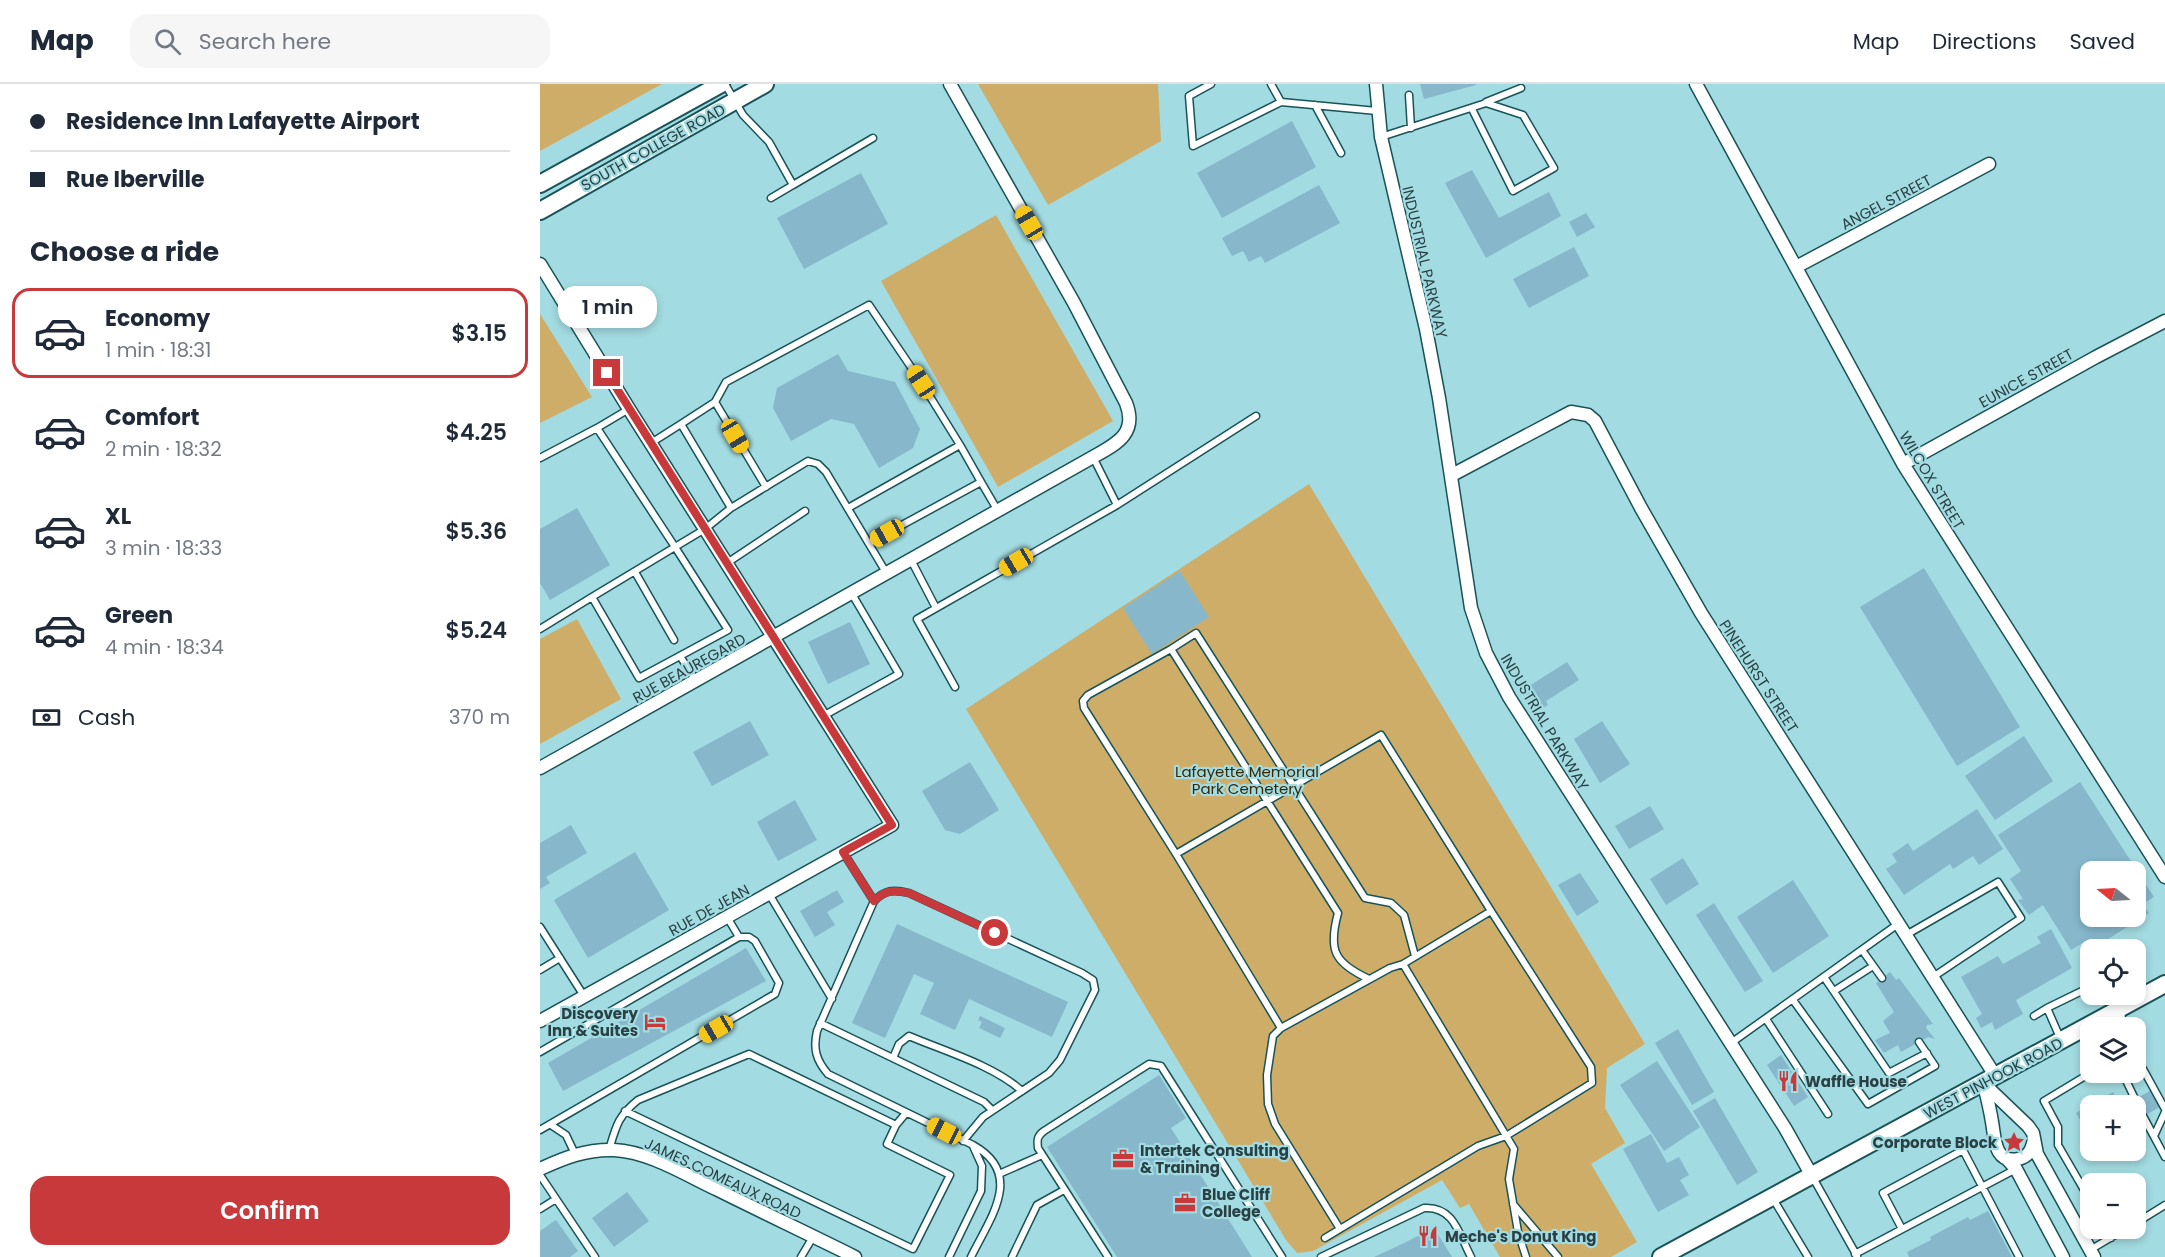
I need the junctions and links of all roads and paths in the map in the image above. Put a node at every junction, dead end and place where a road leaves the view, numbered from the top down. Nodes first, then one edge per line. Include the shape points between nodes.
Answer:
1 (723, 84) edge
2 (765, 84) edge
3 (950, 84) edge
4 (1211, 84) edge
5 (1271, 84) edge
6 (1376, 84) edge
7 (1696, 84) edge
8 (1521, 88) dead end
9 (1409, 95) dead end
10 (734, 101) junction
11 (1281, 102) junction
12 (1486, 103) junction
13 (1315, 105) junction
14 (1472, 109) junction
15 (1377, 111) junction
16 (1411, 128) junction
17 (1381, 137) junction
18 (873, 138) dead end
19 (1341, 153) dead end
20 (1989, 164) dead end
21 (540, 184) edge
22 (794, 185) junction
23 (771, 198) dead end
24 (540, 211) edge
25 (540, 264) edge
26 (1796, 267) junction
27 (2165, 321) edge
28 (714, 402) junction
29 (629, 409) junction
30 (1256, 416) dead end
31 (681, 424) junction
32 (597, 428) junction
33 (651, 443) junction
34 (960, 445) junction
35 (1093, 457) junction
36 (540, 458) edge
37 (1903, 464) junction
38 (1452, 475) junction
39 (981, 482) junction
40 (766, 487) junction
41 (1117, 505) junction
42 (731, 508) junction
43 (848, 508) junction
44 (805, 511) dead end
45 (998, 511) junction
46 (705, 529) junction
47 (869, 543) junction
48 (675, 547) junction
49 (911, 560) junction
50 (727, 563) junction
51 (634, 572) junction
52 (887, 574) junction
53 (852, 594) junction
54 (592, 597) junction
55 (936, 608) junction
56 (540, 629) edge
57 (774, 638) junction
58 (674, 640) dead end
59 (1171, 649) junction
60 (680, 656) junction
61 (696, 681) junction
62 (954, 687) dead end
63 (824, 716) junction
64 (540, 768) edge
65 (1293, 786) junction
66 (1267, 801) junction
67 (843, 852) junction
68 (1176, 854) junction
69 (2165, 877) edge
70 (768, 894) junction
71 (874, 901) junction
72 (1491, 911) junction
73 (727, 917) junction
74 (1898, 924) junction
75 (540, 927) edge
76 (1906, 935) junction
77 (739, 937) junction
78 (1862, 950) junction
79 (1415, 956) junction
80 (560, 958) junction
81 (1403, 964) junction
82 (1874, 966) junction
83 (540, 970) edge
84 (1824, 977) junction
85 (1933, 977) junction
86 (1882, 978) dead end
87 (1369, 979) junction
88 (2165, 984) edge
89 (1834, 991) junction
90 (2080, 992) edge
91 (584, 997) junction
92 (832, 999) junction
93 (1792, 1000) junction
94 (2047, 1008) junction
95 (2122, 1008) junction
96 (2034, 1016) dead end
97 (2108, 1017) edge
98 (2122, 1017) edge
99 (1766, 1019) junction
100 (540, 1021) edge
101 (820, 1023) junction
102 (1281, 1028) junction
103 (2080, 1032) edge
104 (2061, 1041) junction
105 (1919, 1042) dead end
106 (1731, 1044) junction
107 (540, 1052) edge
108 (1928, 1053) junction
109 (892, 1058) junction
110 (2146, 1075) edge
111 (2080, 1079) edge
112 (1990, 1080) junction
113 (1022, 1091) junction
114 (992, 1110) junction
115 (625, 1111) junction
116 (2165, 1111) edge
117 (906, 1113) junction
118 (1828, 1114) dead end
119 (2146, 1121) edge
120 (551, 1125) junction
121 (896, 1125) junction
122 (540, 1130) edge
123 (1506, 1136) junction
124 (2154, 1136) junction
125 (2034, 1139) junction
126 (963, 1141) junction
127 (973, 1145) junction
128 (609, 1150) junction
129 (575, 1154) junction
130 (1042, 1155) junction
131 (2165, 1157) edge
132 (2007, 1159) junction
133 (540, 1169) edge
134 (2016, 1170) junction
135 (999, 1174) junction
136 (540, 1175) edge
137 (1812, 1176) junction
138 (2080, 1184) edge
139 (1982, 1187) junction
140 (1064, 1190) junction
141 (1772, 1197) junction
142 (556, 1199) junction
143 (1513, 1204) junction
144 (2165, 1206) edge
145 (540, 1209) edge
146 (2146, 1217) edge
147 (1340, 1229) junction
148 (1902, 1229) junction
149 (813, 1236) junction
150 (1325, 1238) dead end
151 (2110, 1239) edge
152 (2092, 1253) edge
153 (1856, 1255) edge
154 (1664, 1256) edge
155 (595, 1257) edge
156 (801, 1257) edge
157 (855, 1257) edge
158 (949, 1257) edge
159 (971, 1257) edge
160 (1012, 1257) edge
161 (1108, 1257) edge
162 (1282, 1257) edge
163 (1322, 1257) edge
164 (1471, 1257) edge
165 (1526, 1257) edge
166 (1558, 1257) edge
167 (1808, 1257) edge
168 (2019, 1257) edge
169 (2063, 1257) edge

1 - 10 lane
1 - 21 main road, SOUTH COLLEGE ROAD
2 - 10 main road, SOUTH COLLEGE ROAD
3 - 35 street, RUE BEAUREGARD via 1126,403 1128,428 1120,441
4 - 11 lane via 1189,96 1193,146
5 - 11 lane
6 - 15 street, INDUSTRIAL PARKWAY
7 - 26 street, WILCOX STREET
8 - 12 lane
9 - 16 lane
10 - 22 lane via 769,142
10 - 24 main road, SOUTH COLLEGE ROAD
11 - 13 lane
12 - 14 lane
12 - 14 lane via 1523,115 1554,168 1513,190
13 - 15 lane
13 - 19 lane
14 - 16 lane
15 - 17 street, INDUSTRIAL PARKWAY
16 - 17 lane
17 - 38 street, INDUSTRIAL PARKWAY via 1425,329
18 - 22 lane
20 - 26 street, ANGEL STREET
22 - 23 lane
25 - 29 street
26 - 37 street, WILCOX STREET
27 - 37 street, EUNICE STREET
28 - 31 lane
28 - 34 lane via 726,382 870,304
28 - 40 lane
29 - 32 lane
29 - 33 street
30 - 41 lane
31 - 33 lane
31 - 42 lane
32 - 36 lane
32 - 48 lane
33 - 46 street
34 - 39 lane
34 - 43 lane
35 - 41 lane
35 - 45 street, RUE BEAUREGARD
37 - 69 street, WILCOX STREET
38 - 74 street, PINEHURST STREET via 1571,412 1594,420 1701,613
38 - 106 street, INDUSTRIAL PARKWAY via 1471,608 1491,664
39 - 45 lane
39 - 47 lane
40 - 42 lane
40 - 43 lane via 808,461 826,472
41 - 55 lane
42 - 46 lane
43 - 47 lane
44 - 50 lane
45 - 49 street, RUE BEAUREGARD
46 - 48 lane
46 - 50 street
47 - 52 lane
48 - 51 lane
48 - 60 lane via 728,630
49 - 52 street, RUE BEAUREGARD
49 - 55 lane
50 - 57 street
51 - 54 lane
51 - 58 lane
52 - 53 street, RUE BEAUREGARD
53 - 57 street, RUE BEAUREGARD
53 - 63 lane via 899,674
54 - 56 lane
54 - 60 lane via 639,678
55 - 62 lane via 917,619
57 - 61 street, RUE BEAUREGARD
57 - 63 street
59 - 65 lane via 1196,633
59 - 66 lane
59 - 68 lane via 1083,701
60 - 61 lane
61 - 64 street, RUE BEAUREGARD
63 - 67 street, RUE DE JEAN via 892,825
65 - 66 lane
65 - 72 lane via 1381,735
65 - 79 lane via 1365,898 1391,903 1404,915
66 - 68 lane
66 - 87 lane via 1338,913 1332,935 1335,954 1351,971
67 - 70 street, RUE DE JEAN
67 - 71 lane
68 - 102 lane
70 - 73 street, RUE DE JEAN
70 - 92 lane
71 - 92 lane
71 - 113 lane via 883,892 909,893 1093,980 1095,990 1060,1060 1049,1073
72 - 79 lane
72 - 123 lane via 1591,1067 1592,1083
73 - 77 lane
73 - 91 street, RUE DE JEAN
74 - 76 street, PINEHURST STREET
74 - 78 lane
75 - 80 lane
76 - 85 street, PINEHURST STREET
76 - 85 lane via 1998,882 2004,891 2021,918
77 - 107 lane
77 - 120 lane via 755,941 779,982 775,994
78 - 82 lane
78 - 84 lane
79 - 81 lane
80 - 83 lane
80 - 91 lane
81 - 87 lane
81 - 123 lane
82 - 86 lane
82 - 89 lane
84 - 89 lane
84 - 93 lane
85 - 112 street, PINEHURST STREET
87 - 102 lane
88 - 95 main road, WEST PINHOOK ROAD
89 - 108 lane via 1889,1073
90 - 94 lane
91 - 100 street, RUE DE JEAN
92 - 101 lane
93 - 99 lane
93 - 108 lane via 1868,1104 1935,1066
94 - 96 lane
94 - 104 lane
95 - 97 main road, WEST PINHOOK ROAD
95 - 98 lane
99 - 106 lane
99 - 118 lane
101 - 109 lane
101 - 117 lane via 814,1043 816,1055 828,1074
102 - 147 lane via 1273,1036 1267,1075 1268,1104 1275,1124
103 - 104 main road, WEST PINHOOK ROAD
104 - 112 main road, WEST PINHOOK ROAD
105 - 108 lane
106 - 137 street, INDUSTRIAL PARKWAY
109 - 113 lane via 898,1044 909,1036 993,1072
109 - 114 lane via 984,1102
110 - 116 lane
111 - 138 lane via 2044,1101 2058,1127 2058,1145
112 - 125 street
112 - 132 street via 1995,1146
112 - 137 main road, WEST PINHOOK ROAD
113 - 114 lane
114 - 126 lane
115 - 121 lane via 638,1100 749,1054
115 - 121 lane via 914,1249 950,1175 887,1144
115 - 128 lane
116 - 124 lane
117 - 121 lane
117 - 126 lane
119 - 124 lane
120 - 122 lane
120 - 129 lane via 566,1135
123 - 143 lane via 1514,1149 1509,1179
123 - 147 lane via 1478,1146
124 - 131 lane
125 - 132 street via 2031,1151 2024,1157
125 - 152 street via 2037,1154
126 - 127 lane
127 - 135 lane via 994,1161
127 - 158 lane via 982,1166 981,1191
128 - 129 street, JAMES COMEAUX ROAD
128 - 149 street, JAMES COMEAUX ROAD via 657,1161
129 - 133 street, JAMES COMEAUX ROAD
130 - 135 lane
130 - 140 lane
130 - 162 lane via 1039,1134 1149,1064 1161,1066
132 - 134 street
134 - 139 lane
134 - 169 street
135 - 159 lane via 999,1199
136 - 142 lane
137 - 141 main road, WEST PINHOOK ROAD
137 - 153 lane
139 - 148 lane
139 - 148 lane via 1963,1149 1883,1193
139 - 168 lane
140 - 160 lane via 1037,1205
140 - 161 lane
141 - 154 main road, WEST PINHOOK ROAD
141 - 167 lane
142 - 145 lane
142 - 155 lane
143 - 165 lane
143 - 166 lane
144 - 146 lane
147 - 150 lane
148 - 153 lane
149 - 156 lane
149 - 157 street, JAMES COMEAUX ROAD
151 - 152 lane
163 - 164 lane via 1424,1208 1436,1207 1451,1218

